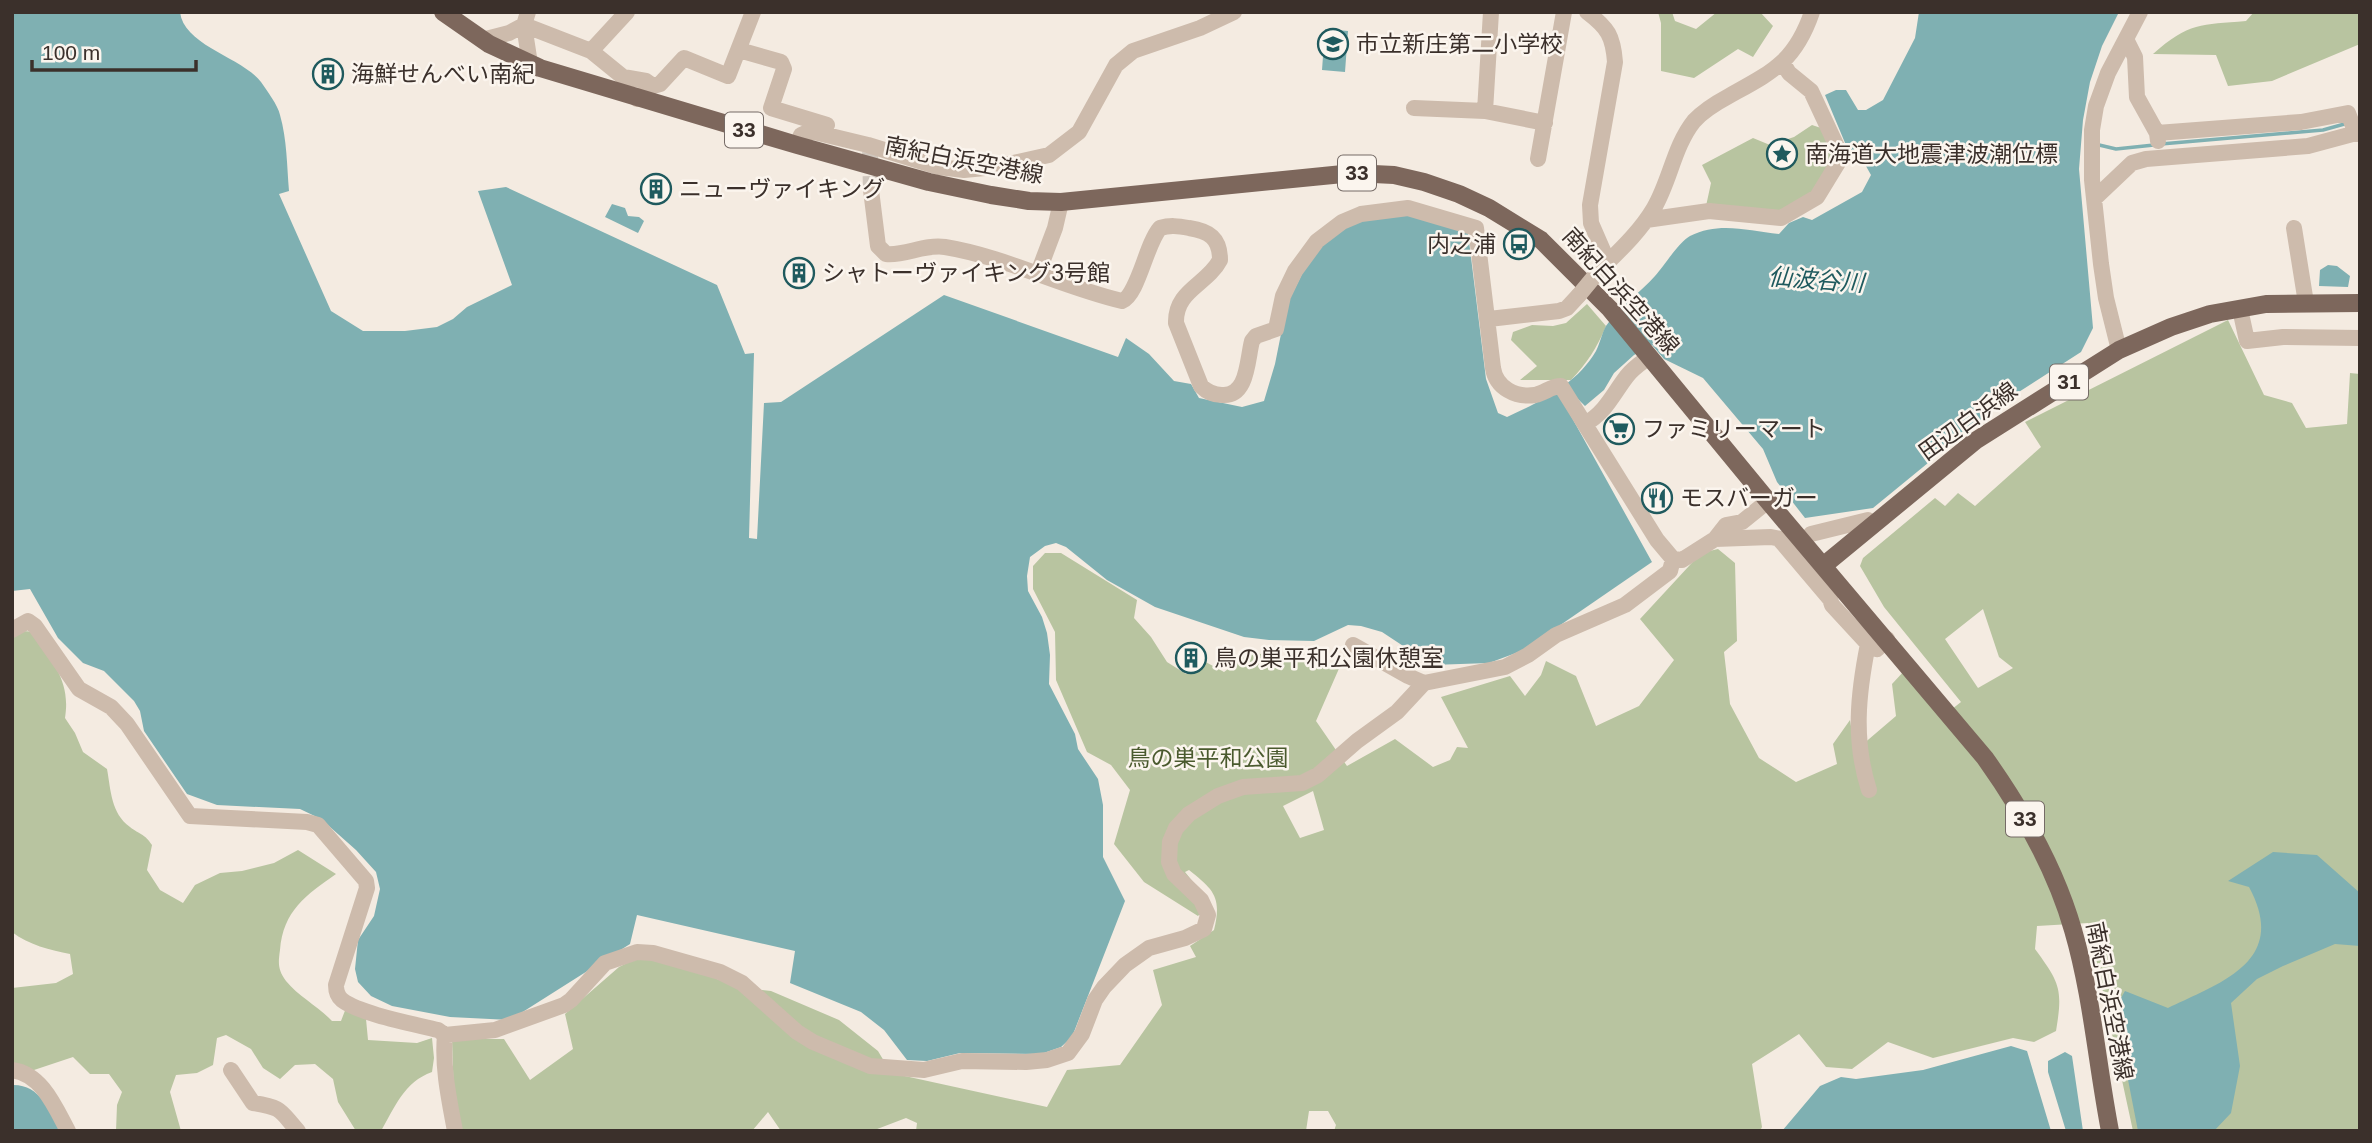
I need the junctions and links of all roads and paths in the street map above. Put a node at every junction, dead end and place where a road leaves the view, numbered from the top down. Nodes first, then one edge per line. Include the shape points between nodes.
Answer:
1 (443, 12) edge
2 (627, 12) edge
3 (753, 12) edge
4 (1234, 12) edge
5 (1491, 12) edge
6 (1564, 12) edge
7 (1587, 12) edge
8 (1812, 12) edge
9 (2140, 12) edge
10 (526, 18) edge
11 (2126, 39) junction
12 (482, 40) junction
13 (739, 50) junction
14 (591, 51) junction
15 (1783, 63) junction
16 (530, 64) junction
17 (653, 86) junction
18 (638, 99) junction
19 (1414, 108) dead end
20 (1485, 111) junction
21 (1545, 123) junction
22 (2355, 128) edge
23 (797, 145) junction
24 (2158, 145) junction
25 (869, 148) junction
26 (1538, 159) dead end
27 (871, 190) tunnel mouth
28 (2094, 199) junction
29 (1061, 202) junction
30 (1646, 220) junction
31 (2294, 228) dead end
32 (1603, 267) junction
33 (1038, 273) junction
34 (2306, 303) junction
35 (2360, 303) edge
36 (2240, 309) junction
37 (1489, 319) junction
38 (2360, 338) edge
39 (2119, 350) junction
40 (1647, 355) junction
41 (1585, 424) junction
42 (1768, 501) junction
43 (1874, 524) junction
44 (1811, 534) dead end
45 (1715, 539) junction
46 (1673, 559) junction
47 (1823, 566) junction
48 (12, 631) edge
49 (1887, 639) junction
50 (1868, 644) junction
51 (1353, 645) dead end
52 (1424, 683) junction
53 (1869, 790) dead end
54 (445, 1035) junction
55 (12, 1070) edge
56 (230, 1070) dead end
57 (68, 1131) edge
58 (298, 1131) edge
59 (455, 1131) edge
60 (2110, 1131) edge

1 - 12 main road, 南紀白浜空港線 / 33
2 - 14 street
3 - 13 street
4 - 25 street via 1133,51 1116,65 1079,132 1049,155 964,170
5 - 20 street
6 - 21 street
7 - 32 street via 1614,43 1615,62 1590,205
8 - 15 street via 1797,47
9 - 11 street
10 - 12 street via 509,33
10 - 14 street
10 - 16 street
11 - 24 street via 2135,57 2137,97
11 - 28 street via 2096,106 2091,166
12 - 16 main road, 南紀白浜空港線 / 33
13 - 17 street via 728,76 684,58
13 - 25 street via 781,62 784,69 771,108 848,132
14 - 17 street via 623,77
15 - 30 street via 1694,121
15 - 30 street via 1788,74 1811,91 1839,151 1839,161 1817,197 1781,218 1709,211
16 - 18 main road, 南紀白浜空港線 / 33
17 - 18 street
18 - 23 main road, 南紀白浜空港線 / 33
19 - 20 street
20 - 21 street
21 - 26 street
22 - 24 street via 2308,146
22 - 24 street via 2348,113
23 - 25 street via 801,135 810,131
23 - 29 main road, 南紀白浜空港線 / 33 via 969,191
24 - 28 street
27 - 33 street via 877,242 886,254 946,247
28 - 39 street via 2106,298
29 - 33 street
29 - 40 main road, 南紀白浜空港線 / 33 via 1325,174 1394,175 1424,181 1459,194 1547,244
30 - 32 street
31 - 34 street
32 - 37 street, bridge via 1559,312
33 - 37 street via 1124,301 1160,228 1176,226 1209,233 1217,241 1220,260 1184,296 1176,323 1201,386 1221,396 1234,394 1240,387 1254,338 1276,329 1284,292 1305,256 1337,225 1361,214 1408,208 1476,228
34 - 35 main road, 田辺白浜線 / 31
34 - 36 main road, 田辺白浜線 / 31
36 - 38 street via 2247,341
36 - 39 main road, 田辺白浜線 / 31 via 2171,327
37 - 41 street via 1497,382 1525,395 1562,386
39 - 43 main road, 田辺白浜線 / 31 via 1975,441
40 - 41 street via 1609,404
40 - 42 main road, 南紀白浜空港線 / 33
41 - 46 street
42 - 45 street via 1742,522 1726,525
42 - 47 main road, 南紀白浜空港線 / 33
43 - 44 street via 1868,520
43 - 47 main road, 田辺白浜線 / 31
45 - 46 street via 1682,560
45 - 50 street via 1783,540
46 - 52 street via 1670,571 1625,605 1556,635 1505,667
47 - 49 main road, 南紀白浜空港線 / 33
48 - 54 street via 28,621 35,626 79,689 111,707 127,724 190,816 318,825 366,881 367,888 336,985 337,995 374,1013
49 - 50 street via 1877,649
49 - 60 main road, 南紀白浜空港線 / 33 via 1985,758 2013,797 2043,854 2073,928
50 - 53 street via 1857,730
51 - 52 street
52 - 54 street via 1396,712 1318,775 1302,783 1243,787 1189,814 1170,842 1169,862 1174,874 1201,900 1208,915 1204,929 1149,948 1125,965 1095,999 1082,1034 1068,1053 1047,1060 962,1061 924,1070 870,1066 797,1032 742,983 720,972 637,952 605,963 564,1005 495,1030
54 - 59 street
55 - 57 street via 30,1076 47,1093
56 - 58 street via 253,1103 282,1111

